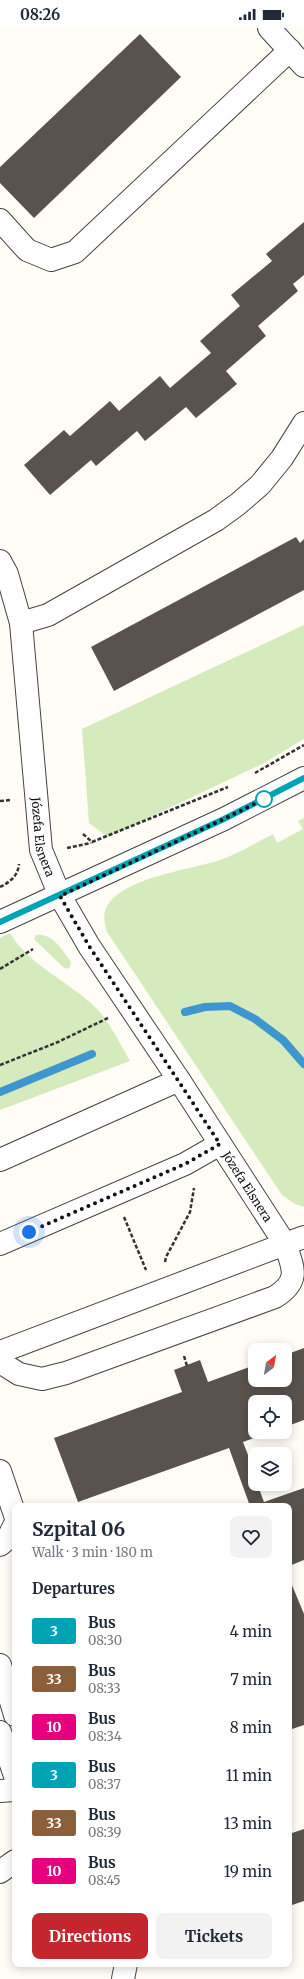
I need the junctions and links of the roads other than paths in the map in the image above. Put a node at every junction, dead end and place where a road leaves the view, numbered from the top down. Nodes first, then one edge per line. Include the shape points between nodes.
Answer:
1 (269, 28) edge
2 (290, 50) junction
3 (304, 66) edge
4 (0, 220) edge
5 (304, 423) edge
6 (0, 561) edge
7 (21, 623) junction
8 (304, 778) edge
9 (60, 896) junction
10 (0, 922) edge
11 (179, 1080) junction
12 (220, 1144) junction
13 (0, 1160) edge
14 (294, 1241) edge
15 (0, 1244) edge
16 (0, 1352) edge
17 (0, 1362) edge
18 (0, 1471) edge
19 (12, 1506) edge
20 (12, 1530) edge
21 (0, 1545) edge
22 (0, 1665) edge
23 (12, 1705) edge
24 (0, 1732) edge
25 (12, 1767) edge
26 (12, 1790) edge
27 (0, 1791) edge
28 (12, 1863) edge
29 (0, 1872) edge
30 (125, 1967) edge
31 (123, 1979) edge

1 - 2 street
2 - 3 street
2 - 4 street via 75,252 51,260 26,250
5 - 7 street via 282,458 260,484 216,520 48,615
6 - 7 street, Józefa Elsnera via 7,574
7 - 9 street, Józefa Elsnera via 41,850
8 - 9 street via 224,819
9 - 10 street
9 - 11 street, Józefa Elsnera via 89,946
11 - 12 street, Józefa Elsnera
11 - 13 street
12 - 14 street, Józefa Elsnera
12 - 15 street via 185,1164
14 - 16 street
14 - 17 street, Józefa Elsnera via 293,1280 287,1290 275,1297 66,1373 42,1379 20,1374
18 - 19 street
20 - 21 street
22 - 23 street
24 - 25 street
26 - 27 street
28 - 29 street
30 - 31 street

